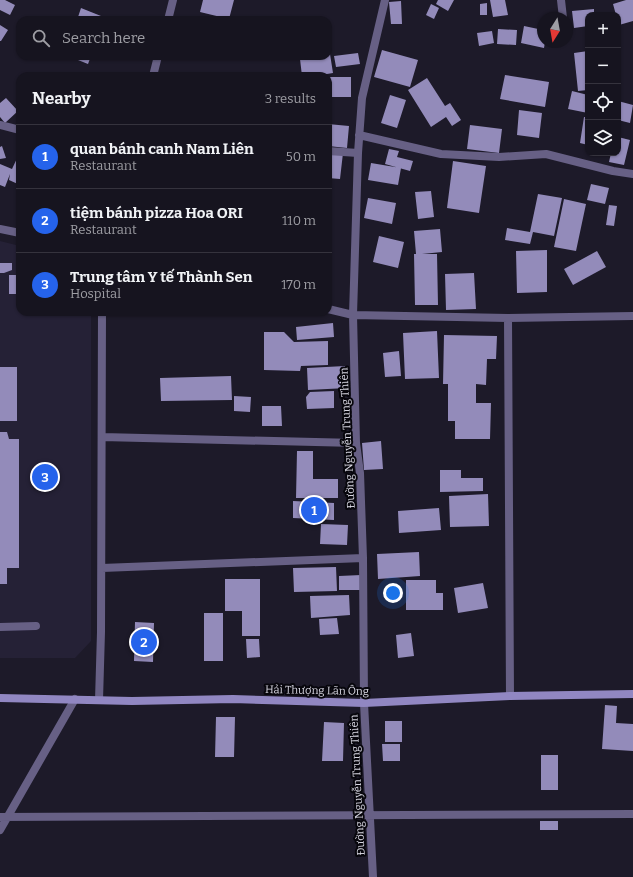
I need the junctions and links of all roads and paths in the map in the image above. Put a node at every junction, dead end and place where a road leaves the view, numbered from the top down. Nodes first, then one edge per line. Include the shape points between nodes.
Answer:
1 (173, 0) edge
2 (385, 0) edge
3 (561, 0) edge
4 (562, 12) edge
5 (169, 16) edge
6 (157, 60) edge
7 (154, 72) edge
8 (0, 125) edge
9 (16, 129) edge
10 (359, 135) junction
11 (332, 150) edge
12 (358, 153) junction
13 (633, 174) edge
14 (0, 229) edge
15 (16, 232) edge
16 (332, 310) edge
17 (353, 315) junction
18 (102, 316) edge
19 (633, 316) edge
20 (508, 318) junction
21 (102, 437) junction
22 (356, 443) junction
23 (363, 558) junction
24 (102, 568) junction
25 (36, 626) dead end
26 (0, 627) edge
27 (633, 694) edge
28 (510, 696) junction
29 (0, 698) edge
30 (74, 699) junction
31 (99, 700) junction
32 (364, 703) junction
33 (633, 814) edge
34 (369, 816) junction
35 (4, 817) edge
36 (0, 830) edge
37 (373, 877) edge

1 - 5 street
2 - 10 street, Đường Nguyễn Trung Thiên via 362,98
3 - 4 street
6 - 7 street
8 - 9 street
10 - 12 street, Đường Nguyễn Trung Thiên
10 - 13 street via 441,154 498,157 546,154
11 - 12 street
12 - 17 street, Đường Nguyễn Trung Thiên
14 - 15 street
16 - 17 street
17 - 20 street
17 - 22 street, Đường Nguyễn Trung Thiên
18 - 21 street
19 - 20 street
20 - 28 street
21 - 22 street
21 - 24 street
22 - 23 street, Đường Nguyễn Trung Thiên via 360,473
23 - 24 street
23 - 32 street, Đường Nguyễn Trung Thiên
24 - 31 street
25 - 26 street
27 - 28 street, Hải Thượng Lãn Ông
28 - 32 street, Hải Thượng Lãn Ông
29 - 30 street, Hải Thượng Lãn Ông
30 - 31 street, Hải Thượng Lãn Ông
30 - 35 street
31 - 32 street, Hải Thượng Lãn Ông via 233,699
32 - 34 street, Đường Nguyễn Trung Thiên
33 - 34 street
34 - 35 street
34 - 37 street, Đường Nguyễn Trung Thiên
35 - 36 street

